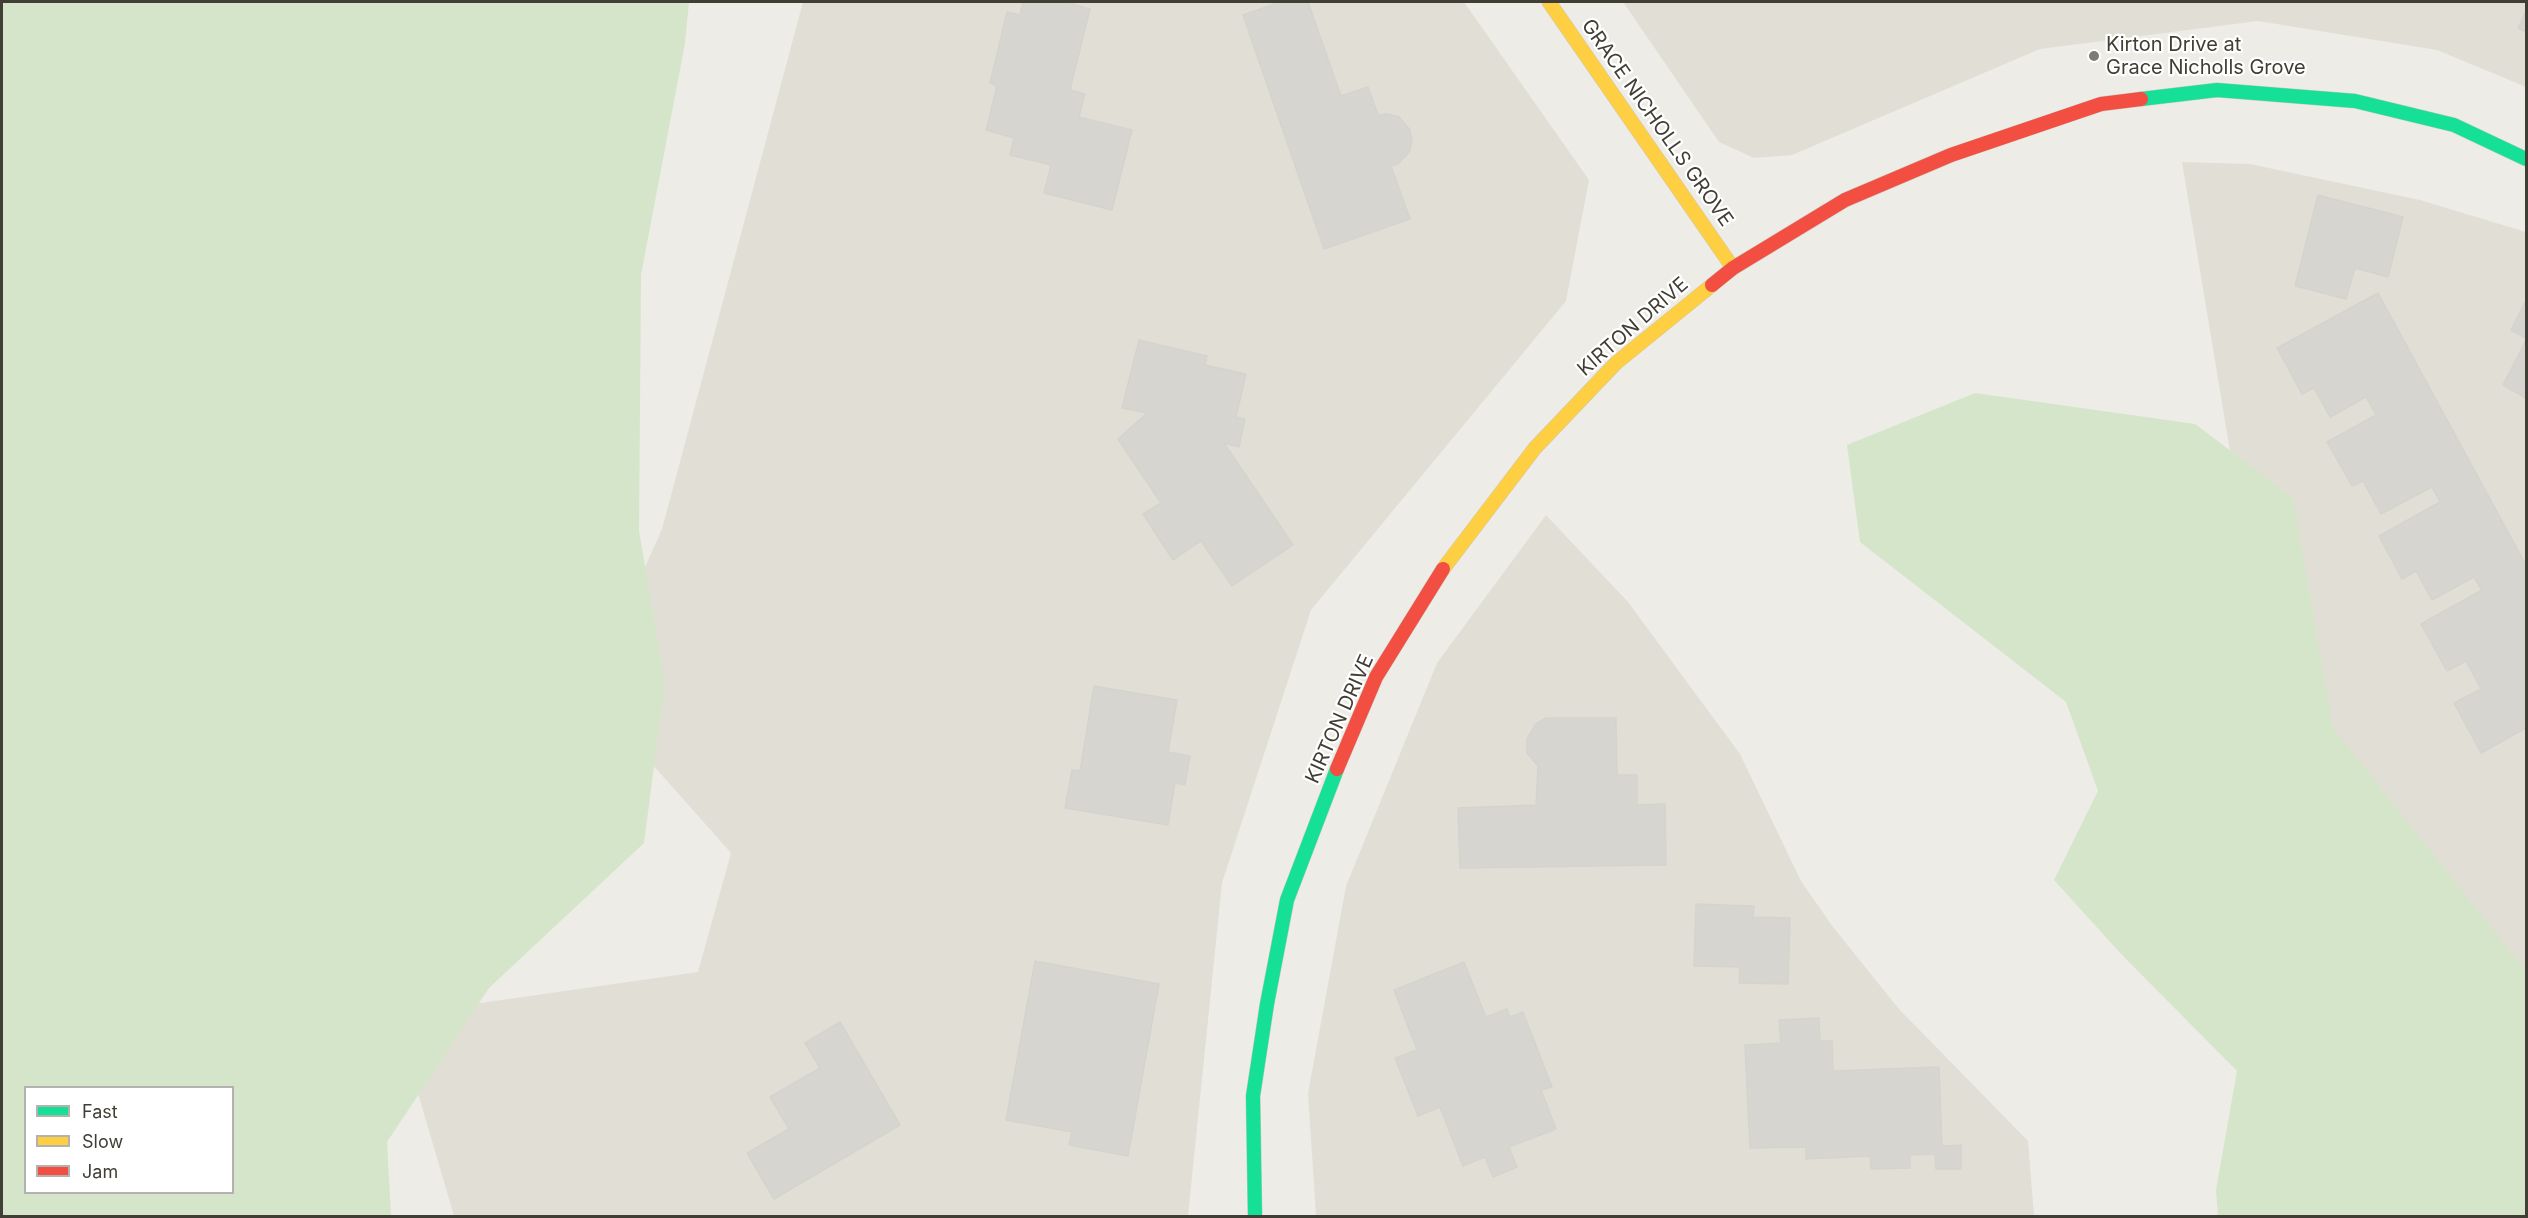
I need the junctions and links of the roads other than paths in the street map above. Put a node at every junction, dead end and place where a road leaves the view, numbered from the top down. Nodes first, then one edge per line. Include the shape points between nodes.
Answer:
1 (1549, 2) edge
2 (2526, 159) edge
3 (1733, 268) junction
4 (1255, 1216) edge

1 - 3 street, GRACE NICHOLLS GROVE
2 - 3 street, KIRTON DRIVE via 2454,125 2355,101 2217,90 2101,104 1951,155 1845,200
3 - 4 street, KIRTON DRIVE via 1616,363 1535,448 1451,556 1376,677 1287,900 1253,1096

